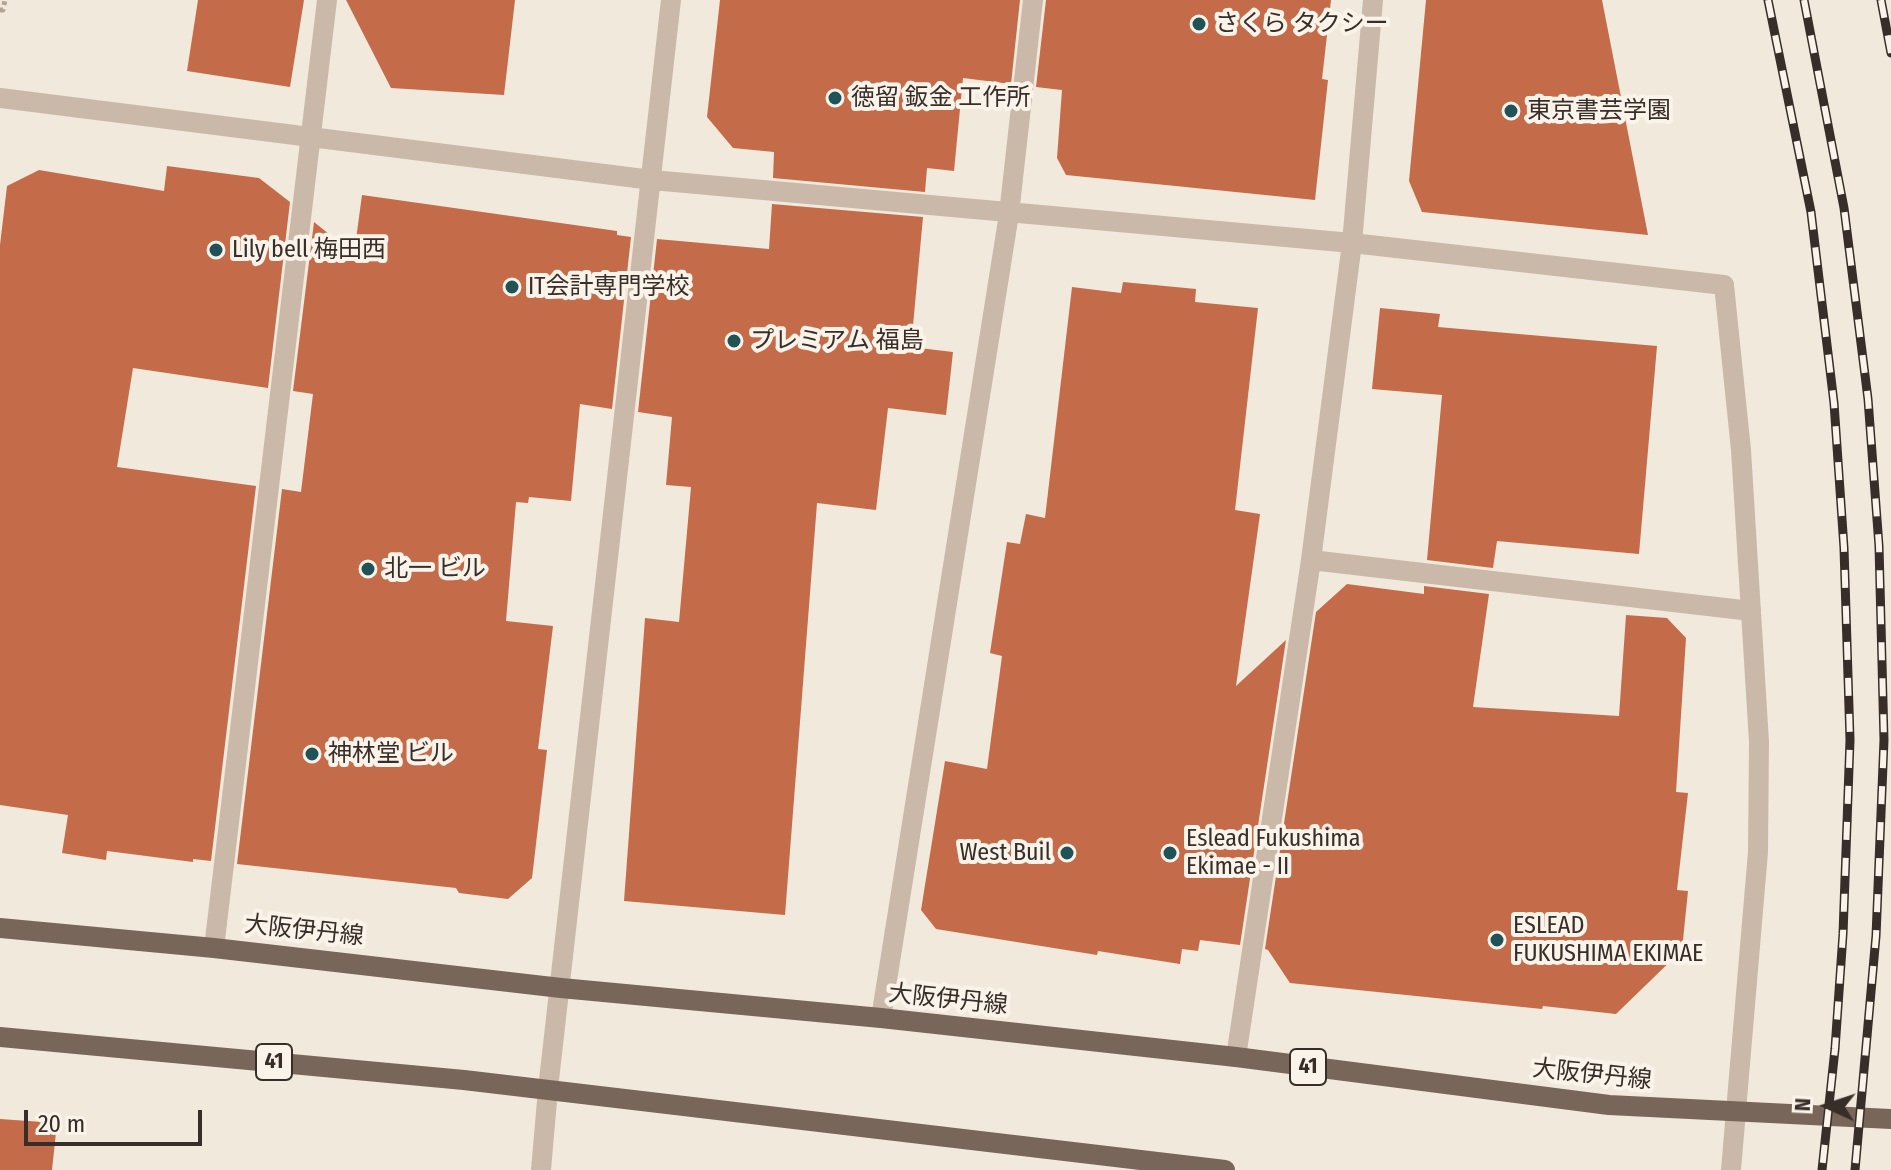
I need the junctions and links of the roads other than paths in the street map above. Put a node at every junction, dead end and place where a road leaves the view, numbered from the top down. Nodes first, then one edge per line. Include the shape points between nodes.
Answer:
1 (327, 0) edge
2 (671, 0) edge
3 (1033, 0) edge
4 (1373, 0) edge
5 (0, 98) edge
6 (310, 137) junction
7 (652, 180) junction
8 (1009, 214) junction
9 (1352, 243) junction
10 (1311, 560) junction
11 (1751, 611) junction
12 (0, 928) edge
13 (214, 948) junction
14 (561, 988) junction
15 (881, 1018) junction
16 (0, 1037) edge
17 (1236, 1057) junction
18 (548, 1089) junction
19 (1735, 1112) junction
20 (1891, 1119) edge
21 (1202, 1169) edge
22 (541, 1170) edge
23 (1225, 1170) edge
24 (1731, 1170) edge

1 - 6 street
2 - 7 street
3 - 8 street
4 - 9 street
5 - 6 street
6 - 7 street
6 - 13 street
7 - 8 street
7 - 14 street
8 - 9 street
8 - 15 street
9 - 10 street
9 - 11 street via 1724,285
10 - 11 street
10 - 17 street
11 - 19 street via 1759,742 1758,852
12 - 13 main road, 大阪伊丹線 / 41
13 - 14 main road, 大阪伊丹線 / 41
14 - 15 main road, 大阪伊丹線 / 41
14 - 18 street
15 - 17 main road, 大阪伊丹線 / 41
16 - 18 main road, 41
17 - 19 main road, 大阪伊丹線 / 41 via 1609,1105
18 - 21 main road, 41
18 - 22 street
19 - 20 main road, 大阪伊丹線 / 41
19 - 24 street
21 - 23 main road, 41

